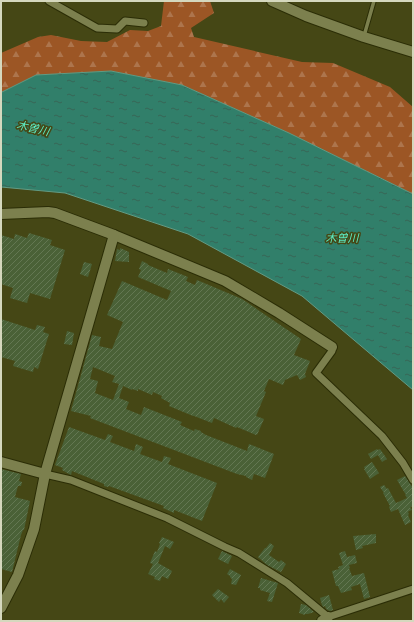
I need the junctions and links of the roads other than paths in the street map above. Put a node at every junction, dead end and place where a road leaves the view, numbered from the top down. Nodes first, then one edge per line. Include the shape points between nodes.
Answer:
1 (49, 1) edge
2 (272, 1) edge
3 (374, 1) edge
4 (144, 23) dead end
5 (364, 37) junction
6 (413, 52) edge
7 (1, 214) edge
8 (114, 235) junction
9 (332, 347) joint
10 (1, 462) edge
11 (45, 474) junction
12 (413, 480) edge
13 (413, 589) edge
14 (1, 608) edge
15 (325, 619) edge

1 - 4 street via 97,28 117,29 125,21
2 - 5 street
3 - 5 lane
5 - 6 street
7 - 8 street via 55,213
8 - 9 street via 225,281
8 - 11 street
9 - 12 street via 332,351 316,373 382,436
10 - 11 street
11 - 14 street via 34,528 18,576
11 - 15 street via 71,480 167,518 239,553 288,583
13 - 15 street

